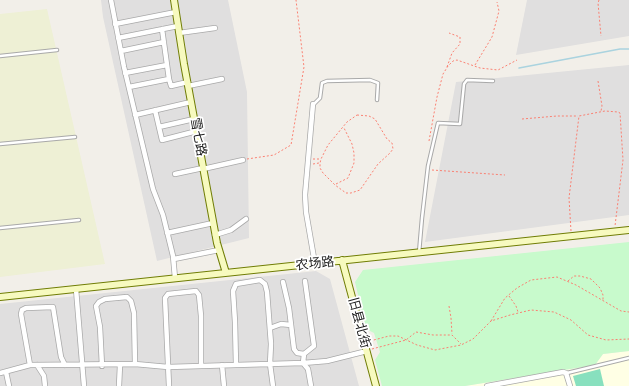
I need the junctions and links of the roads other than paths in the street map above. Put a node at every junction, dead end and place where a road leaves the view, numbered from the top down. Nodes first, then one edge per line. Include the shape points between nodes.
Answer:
1 (111, 0) edge
2 (174, 0) edge
3 (176, 12) junction
4 (115, 24) junction
5 (178, 26) junction
6 (215, 28) dead end
7 (162, 29) junction
8 (179, 33) junction
9 (118, 38) junction
10 (164, 42) junction
11 (57, 50) dead end
12 (121, 51) junction
13 (0, 56) edge
14 (167, 65) junction
15 (125, 73) junction
16 (169, 79) junction
17 (222, 79) dead end
18 (493, 81) dead end
19 (188, 84) junction
20 (129, 87) junction
21 (377, 100) dead end
22 (191, 102) junction
23 (313, 104) joint
24 (155, 110) junction
25 (135, 115) junction
26 (194, 119) junction
27 (159, 127) junction
28 (196, 131) junction
29 (75, 137) dead end
30 (0, 144) edge
31 (243, 160) road end
32 (203, 168) junction
33 (175, 174) dead end
34 (246, 218) dead end
35 (79, 220) dead end
36 (213, 223) junction
37 (0, 228) edge
38 (629, 230) edge
39 (167, 233) junction
40 (215, 235) junction
41 (219, 250) junction
42 (420, 253) junction
43 (174, 260) junction
44 (342, 260) junction
45 (315, 264) junction
46 (226, 273) junction
47 (175, 278) junction
48 (305, 281) dead end
49 (283, 282) dead end
50 (76, 289) junction
51 (0, 297) edge
52 (291, 325) junction
53 (270, 328) junction
54 (366, 351) junction
55 (304, 354) junction
56 (629, 358) edge
57 (303, 363) junction
58 (135, 364) junction
59 (270, 364) junction
60 (30, 365) junction
61 (37, 365) junction
62 (236, 365) junction
63 (65, 366) junction
64 (82, 366) junction
65 (102, 366) junction
66 (120, 366) junction
67 (202, 366) junction
68 (222, 366) junction
69 (168, 367) junction
70 (2, 372) edge
71 (566, 373) junction
72 (9, 386) edge
73 (45, 386) edge
74 (84, 386) edge
75 (119, 386) edge
76 (169, 386) edge
77 (224, 386) edge
78 (273, 386) edge
79 (311, 386) edge
80 (376, 386) edge
81 (487, 386) edge
82 (570, 386) edge

1 - 4 street
2 - 3 street, 雪七路
3 - 4 street
3 - 5 street, 雪七路
4 - 9 street
5 - 7 street
5 - 8 street, 雪七路
6 - 8 street
7 - 9 street
7 - 10 street
8 - 19 street, 雪七路
9 - 12 street
10 - 12 street
10 - 14 street
11 - 13 lane
12 - 15 street
14 - 15 street
14 - 16 street
15 - 20 street
16 - 19 street via 171,86
16 - 20 street
17 - 19 street
18 - 42 lane via 467,80 464,84 460,124 438,123 428,170
19 - 22 street, 雪七路
20 - 25 street
21 - 23 lane via 378,83 370,80 327,81 322,83 320,98
22 - 24 street
22 - 26 street, 雪七路
23 - 45 street via 306,212
24 - 25 street
24 - 27 street
25 - 39 street via 154,194
26 - 27 street
26 - 28 street, 雪七路
27 - 28 street via 162,140
28 - 32 street, 雪七路
29 - 30 lane
31 - 32 street
32 - 33 street
32 - 36 street, 雪七路
34 - 40 street via 232,230
35 - 37 lane
36 - 39 street
36 - 40 street, 雪七路
38 - 42 street, 农场路
39 - 43 street
40 - 41 street, 雪七路
41 - 43 street
41 - 46 street, 雪七路
42 - 44 street, 农场路
43 - 47 street
44 - 45 street, 农场路
44 - 54 street, 旧县北街
45 - 46 street, 农场路
46 - 47 street, 农场路
47 - 50 street, 农场路
48 - 55 street via 314,346
49 - 52 street
50 - 51 street, 农场路
50 - 64 street
52 - 53 street via 281,324
52 - 55 street via 294,349 297,353
53 - 59 street
53 - 62 street via 265,284 260,280 236,284 233,291
54 - 57 street via 327,362
54 - 80 street, 旧县北街
55 - 57 street
56 - 71 lane
57 - 59 street
57 - 79 street via 308,369
58 - 65 street via 134,313 131,301 127,297 105,299 96,306
58 - 66 street
58 - 69 street
59 - 62 street
59 - 78 street
60 - 61 street
60 - 63 street via 22,310 53,307 61,357
60 - 70 street
61 - 63 street
61 - 73 street via 44,376
62 - 68 street
63 - 64 street
64 - 65 street
64 - 74 street
65 - 66 street
66 - 75 street
67 - 68 street
67 - 69 street
67 - 69 street via 201,316 199,295 196,291 168,294 165,298
68 - 77 street
69 - 76 street
70 - 72 street
71 - 81 street
71 - 82 street

